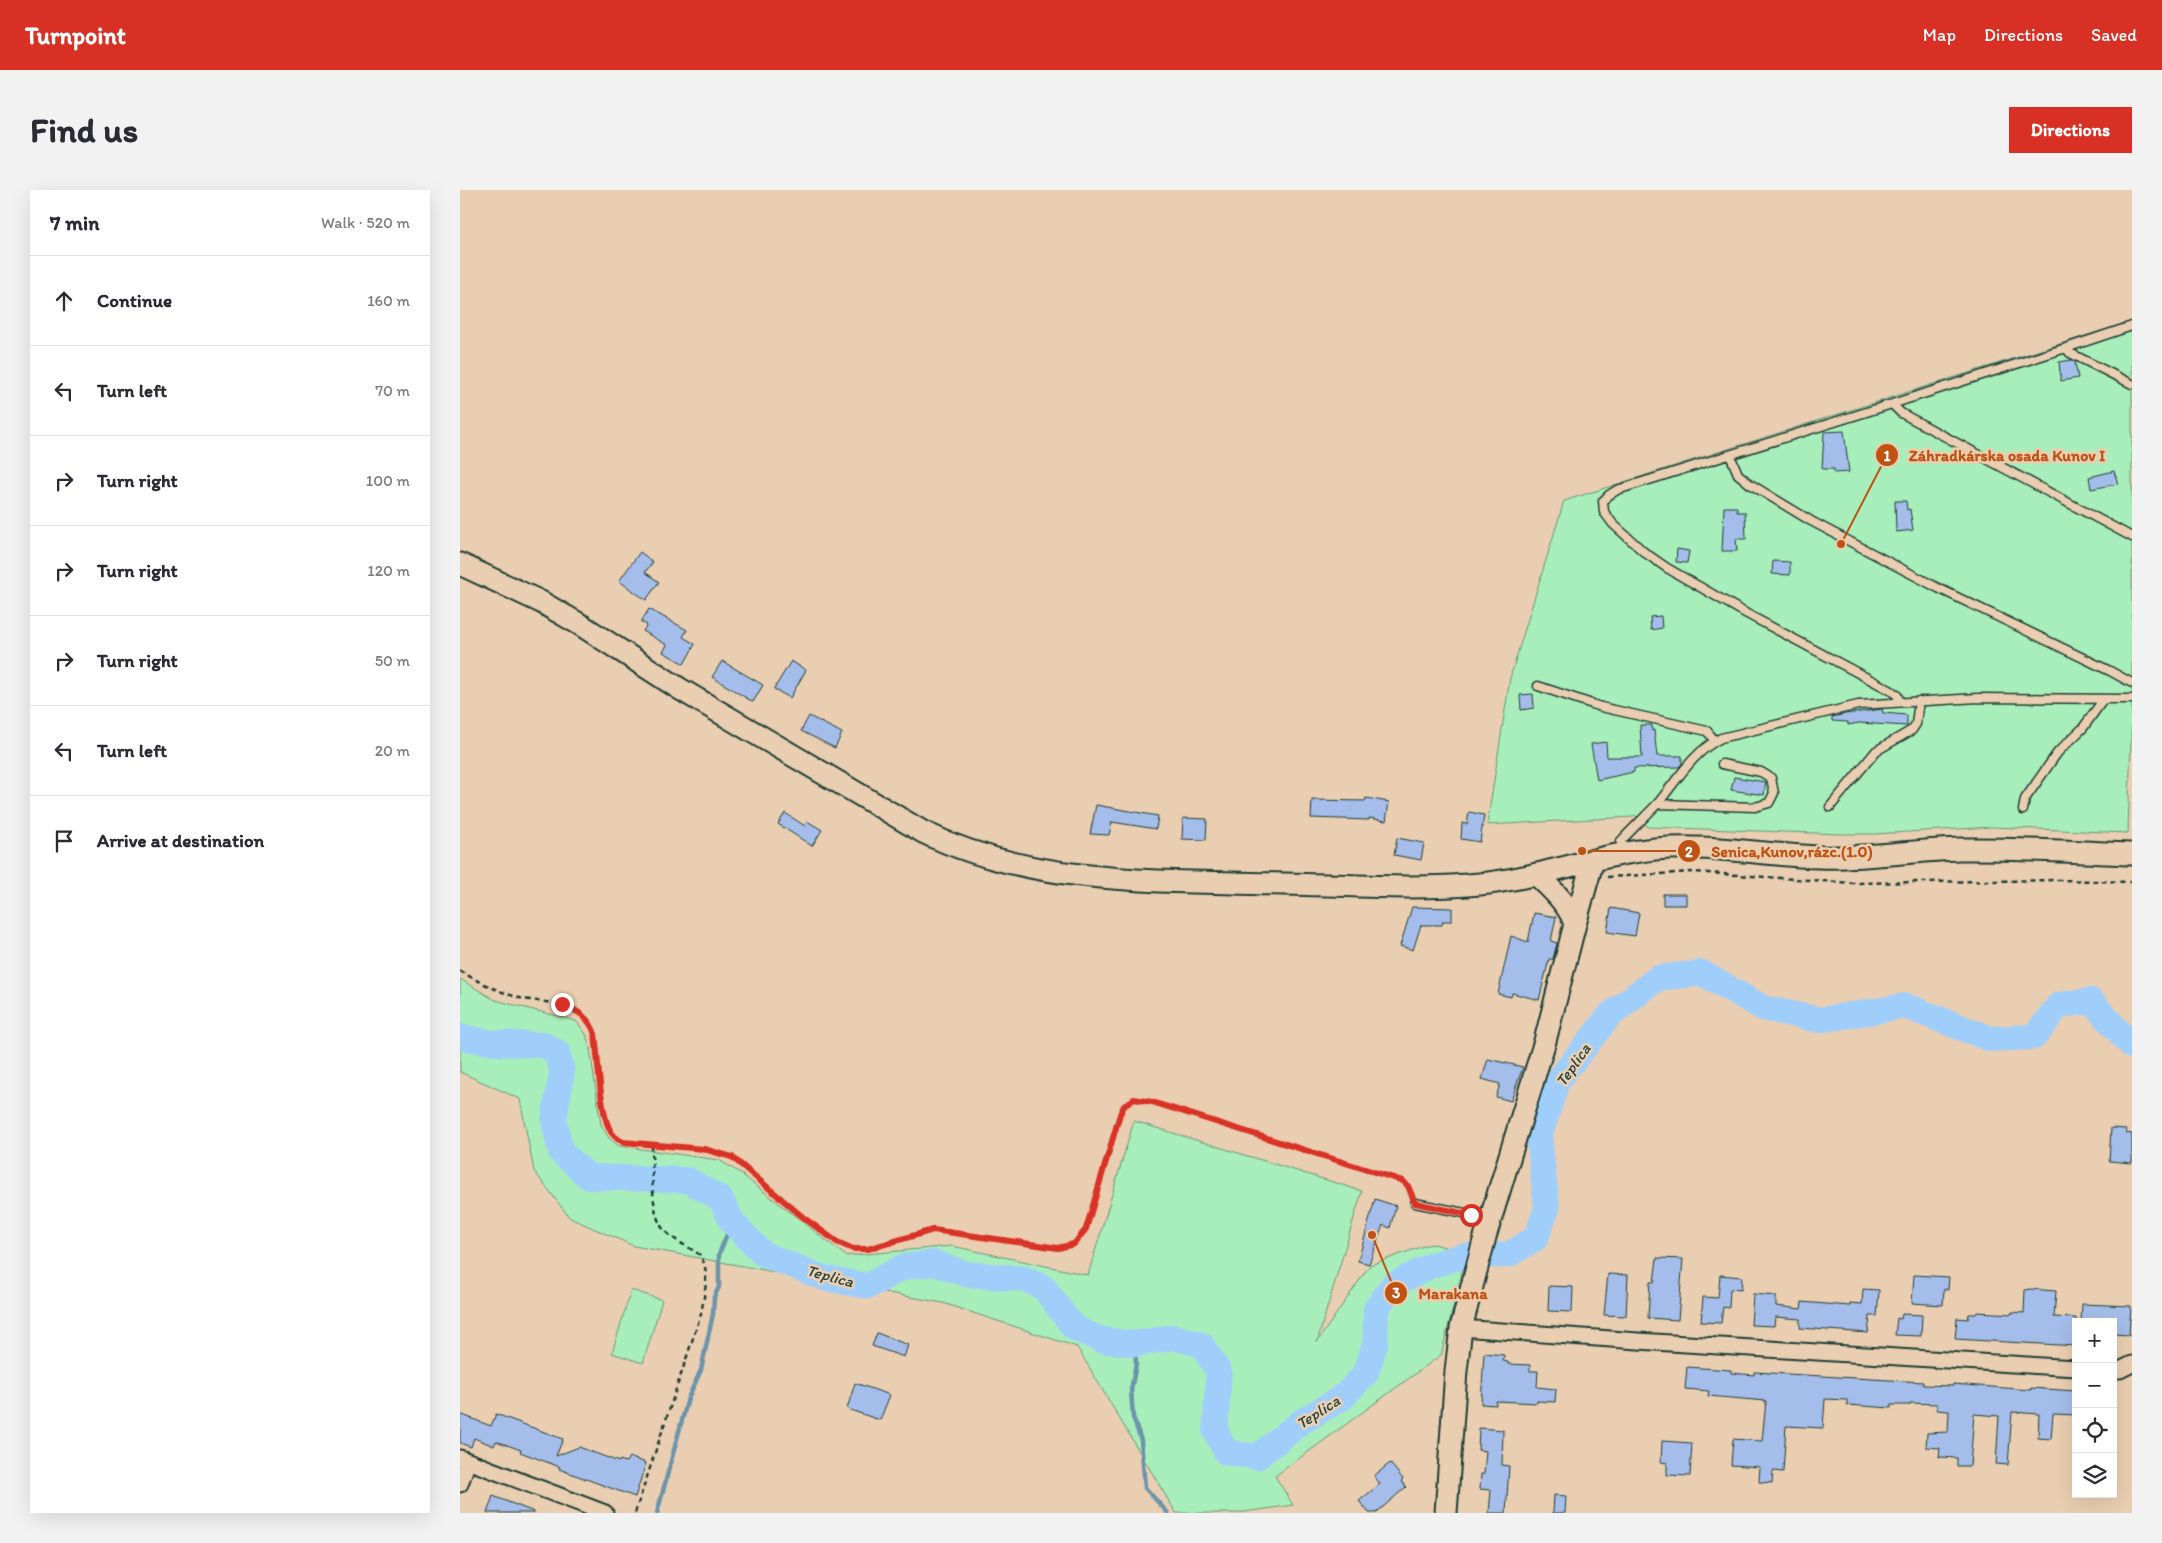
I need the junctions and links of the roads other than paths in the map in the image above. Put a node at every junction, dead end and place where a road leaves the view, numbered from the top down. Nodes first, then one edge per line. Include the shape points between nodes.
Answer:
1 (2132, 326) edge
2 (2066, 348) junction
3 (2132, 384) edge
4 (1892, 404) junction
5 (1730, 455) junction
6 (2132, 537) edge
7 (460, 564) edge
8 (2132, 683) edge
9 (1538, 686) dead end
10 (2132, 699) edge
11 (2103, 700) junction
12 (1919, 701) junction
13 (1900, 702) junction
14 (1715, 741) junction
15 (1722, 764) dead end
16 (1657, 804) junction
17 (1830, 807) dead end
18 (2024, 810) dead end
19 (1622, 854) junction
20 (2132, 854) edge
21 (1598, 869) junction
22 (1536, 874) junction
23 (1574, 924) junction
24 (1415, 1203) road end
25 (1488, 1227) junction
26 (1461, 1328) junction
27 (2132, 1364) edge
28 (2072, 1368) edge
29 (2117, 1370) edge
30 (464, 1459) edge
31 (460, 1484) edge
32 (605, 1513) edge
33 (1446, 1513) edge

1 - 2 lane
2 - 3 lane
2 - 4 lane
4 - 5 lane
4 - 6 lane via 1901,413
5 - 8 lane via 1738,474 1750,484 1811,521 1938,588
5 - 13 lane via 1617,490 1604,501 1604,512 1644,552 1667,568 1890,690
7 - 22 main road via 581,625 680,689 897,818 938,840 982,856 1052,871 1185,881 1408,887 1480,884
9 - 14 lane via 1601,707 1701,729 1711,734
10 - 11 lane
11 - 12 lane via 1978,698
11 - 18 lane via 2058,752 2025,799
12 - 13 lane
12 - 17 lane via 1912,730 1876,751
13 - 14 lane via 1847,707
14 - 16 lane via 1699,754
15 - 16 lane via 1761,772 1771,778 1774,794 1769,803 1755,808
16 - 19 lane via 1620,841
19 - 20 main road via 1697,847 1820,857 1958,849
19 - 21 main road
21 - 22 main road
21 - 23 main road
22 - 23 main road via 1570,911
23 - 25 main road via 1543,1049
24 - 25 lane
25 - 26 main road
26 - 28 street
26 - 33 main road
27 - 29 street
30 - 31 street
30 - 32 street

